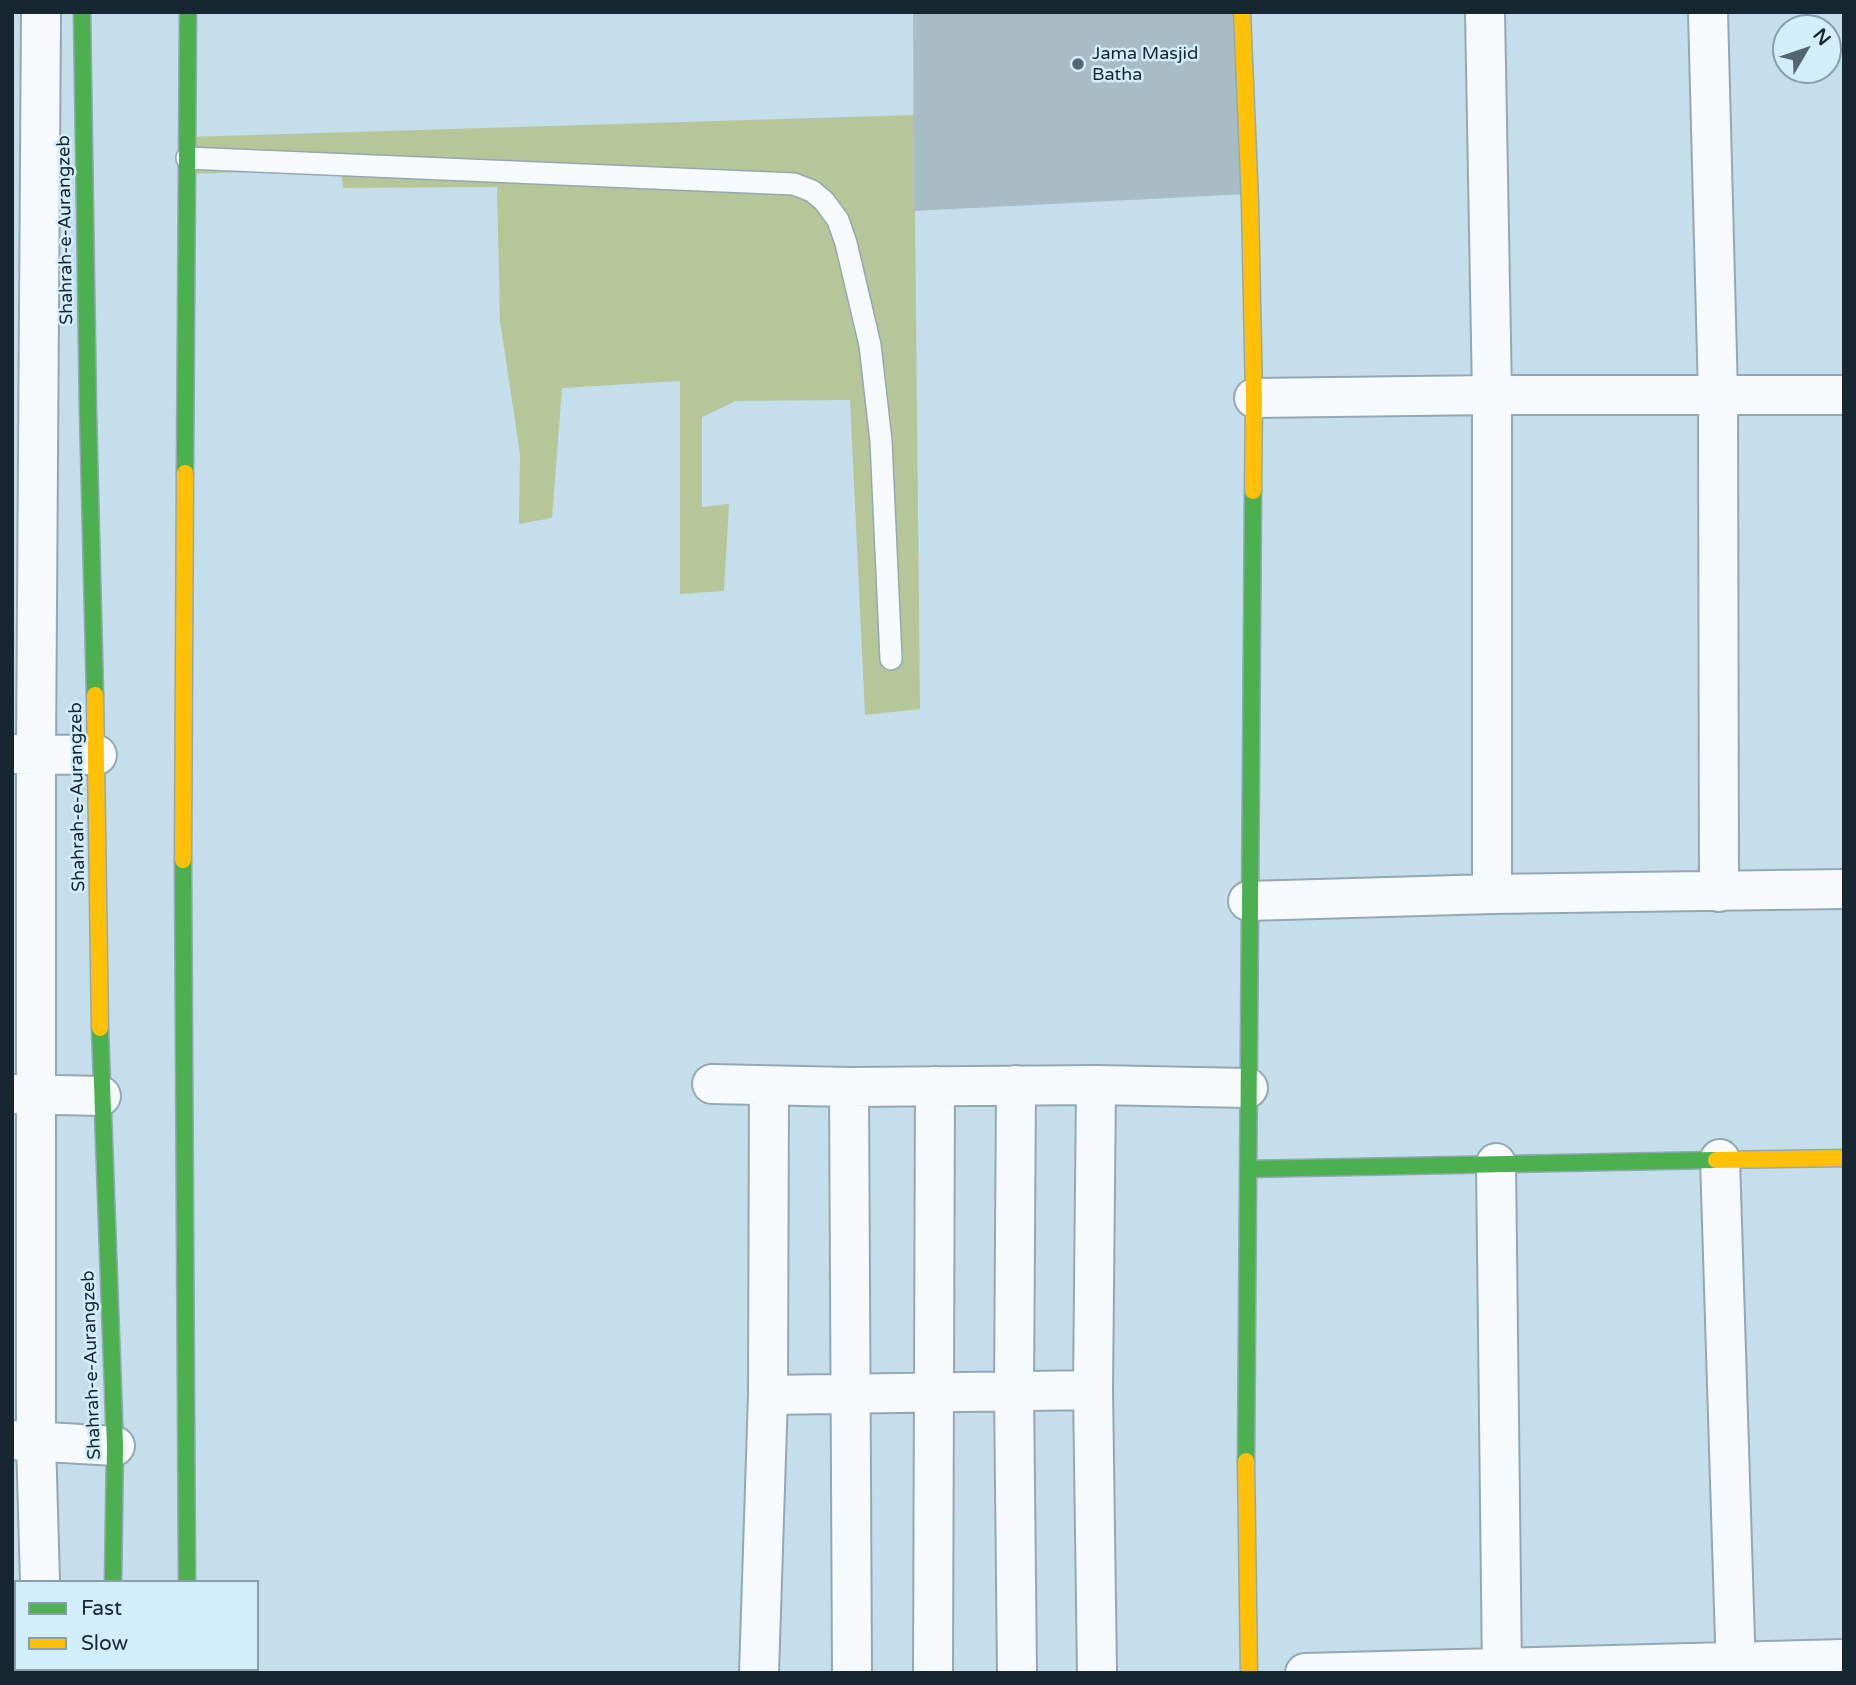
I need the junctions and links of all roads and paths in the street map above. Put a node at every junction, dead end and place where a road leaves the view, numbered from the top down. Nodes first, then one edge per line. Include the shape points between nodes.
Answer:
1 (41, 12) edge
2 (82, 12) edge
3 (188, 12) edge
4 (1242, 12) edge
5 (1485, 12) edge
6 (1709, 12) edge
7 (27, 54) edge
8 (83, 54) junction
9 (187, 158) junction
10 (1492, 395) junction
11 (1718, 395) junction
12 (1844, 395) edge
13 (1254, 398) junction
14 (25, 412) edge
15 (88, 412) junction
16 (891, 659) dead end
17 (24, 754) edge
18 (97, 755) junction
19 (1844, 889) edge
20 (1719, 892) junction
21 (1492, 894) junction
22 (1248, 901) junction
23 (712, 1084) dead end
24 (1016, 1085) junction
25 (1096, 1085) junction
26 (768, 1086) junction
27 (935, 1086) junction
28 (849, 1087) junction
29 (1248, 1088) junction
30 (24, 1094) edge
31 (101, 1096) junction
32 (1844, 1158) edge
33 (1720, 1159) junction
34 (1496, 1163) junction
35 (1248, 1170) junction
36 (1014, 1391) junction
37 (1093, 1391) junction
38 (850, 1394) junction
39 (933, 1394) junction
40 (768, 1395) junction
41 (24, 1440) edge
42 (115, 1446) junction
43 (40, 1580) edge
44 (113, 1580) edge
45 (187, 1580) edge
46 (1844, 1659) edge
47 (1736, 1667) edge
48 (1502, 1670) edge
49 (759, 1673) edge
50 (852, 1673) edge
51 (933, 1673) edge
52 (1017, 1673) edge
53 (1097, 1673) edge
54 (1249, 1673) edge
55 (1305, 1673) edge

1 - 7 street
2 - 8 main road, Shahrah-e-Aurangzeb
3 - 9 main road
4 - 13 main road
5 - 10 street
6 - 11 street
7 - 8 street
7 - 14 street
8 - 15 main road, Shahrah-e-Aurangzeb
9 - 16 lane via 794,184 812,191 838,220 870,345 881,441
9 - 45 main road via 182,981
10 - 11 street
10 - 13 street
10 - 21 street
11 - 12 street
11 - 20 street
13 - 22 main road
14 - 15 street
14 - 17 street
15 - 18 main road, Shahrah-e-Aurangzeb
17 - 18 street
17 - 30 street
18 - 31 main road, Shahrah-e-Aurangzeb
19 - 20 street
20 - 21 street
21 - 22 street
22 - 29 main road
23 - 26 street
24 - 25 street
24 - 27 street
24 - 36 street
25 - 29 street
25 - 37 street
26 - 28 street
26 - 40 street
27 - 28 street
27 - 39 street
28 - 38 street
29 - 35 main road
30 - 31 street
30 - 41 street
31 - 42 main road, Shahrah-e-Aurangzeb
32 - 33 main road
33 - 34 main road
33 - 47 street
34 - 35 main road
34 - 48 street
35 - 54 main road
36 - 37 street
36 - 39 street
36 - 52 street
37 - 53 street
38 - 39 street
38 - 40 street
38 - 50 street
39 - 51 street
40 - 49 street
41 - 42 street
41 - 43 street
42 - 44 main road, Shahrah-e-Aurangzeb
46 - 47 street
47 - 48 street
48 - 55 street

